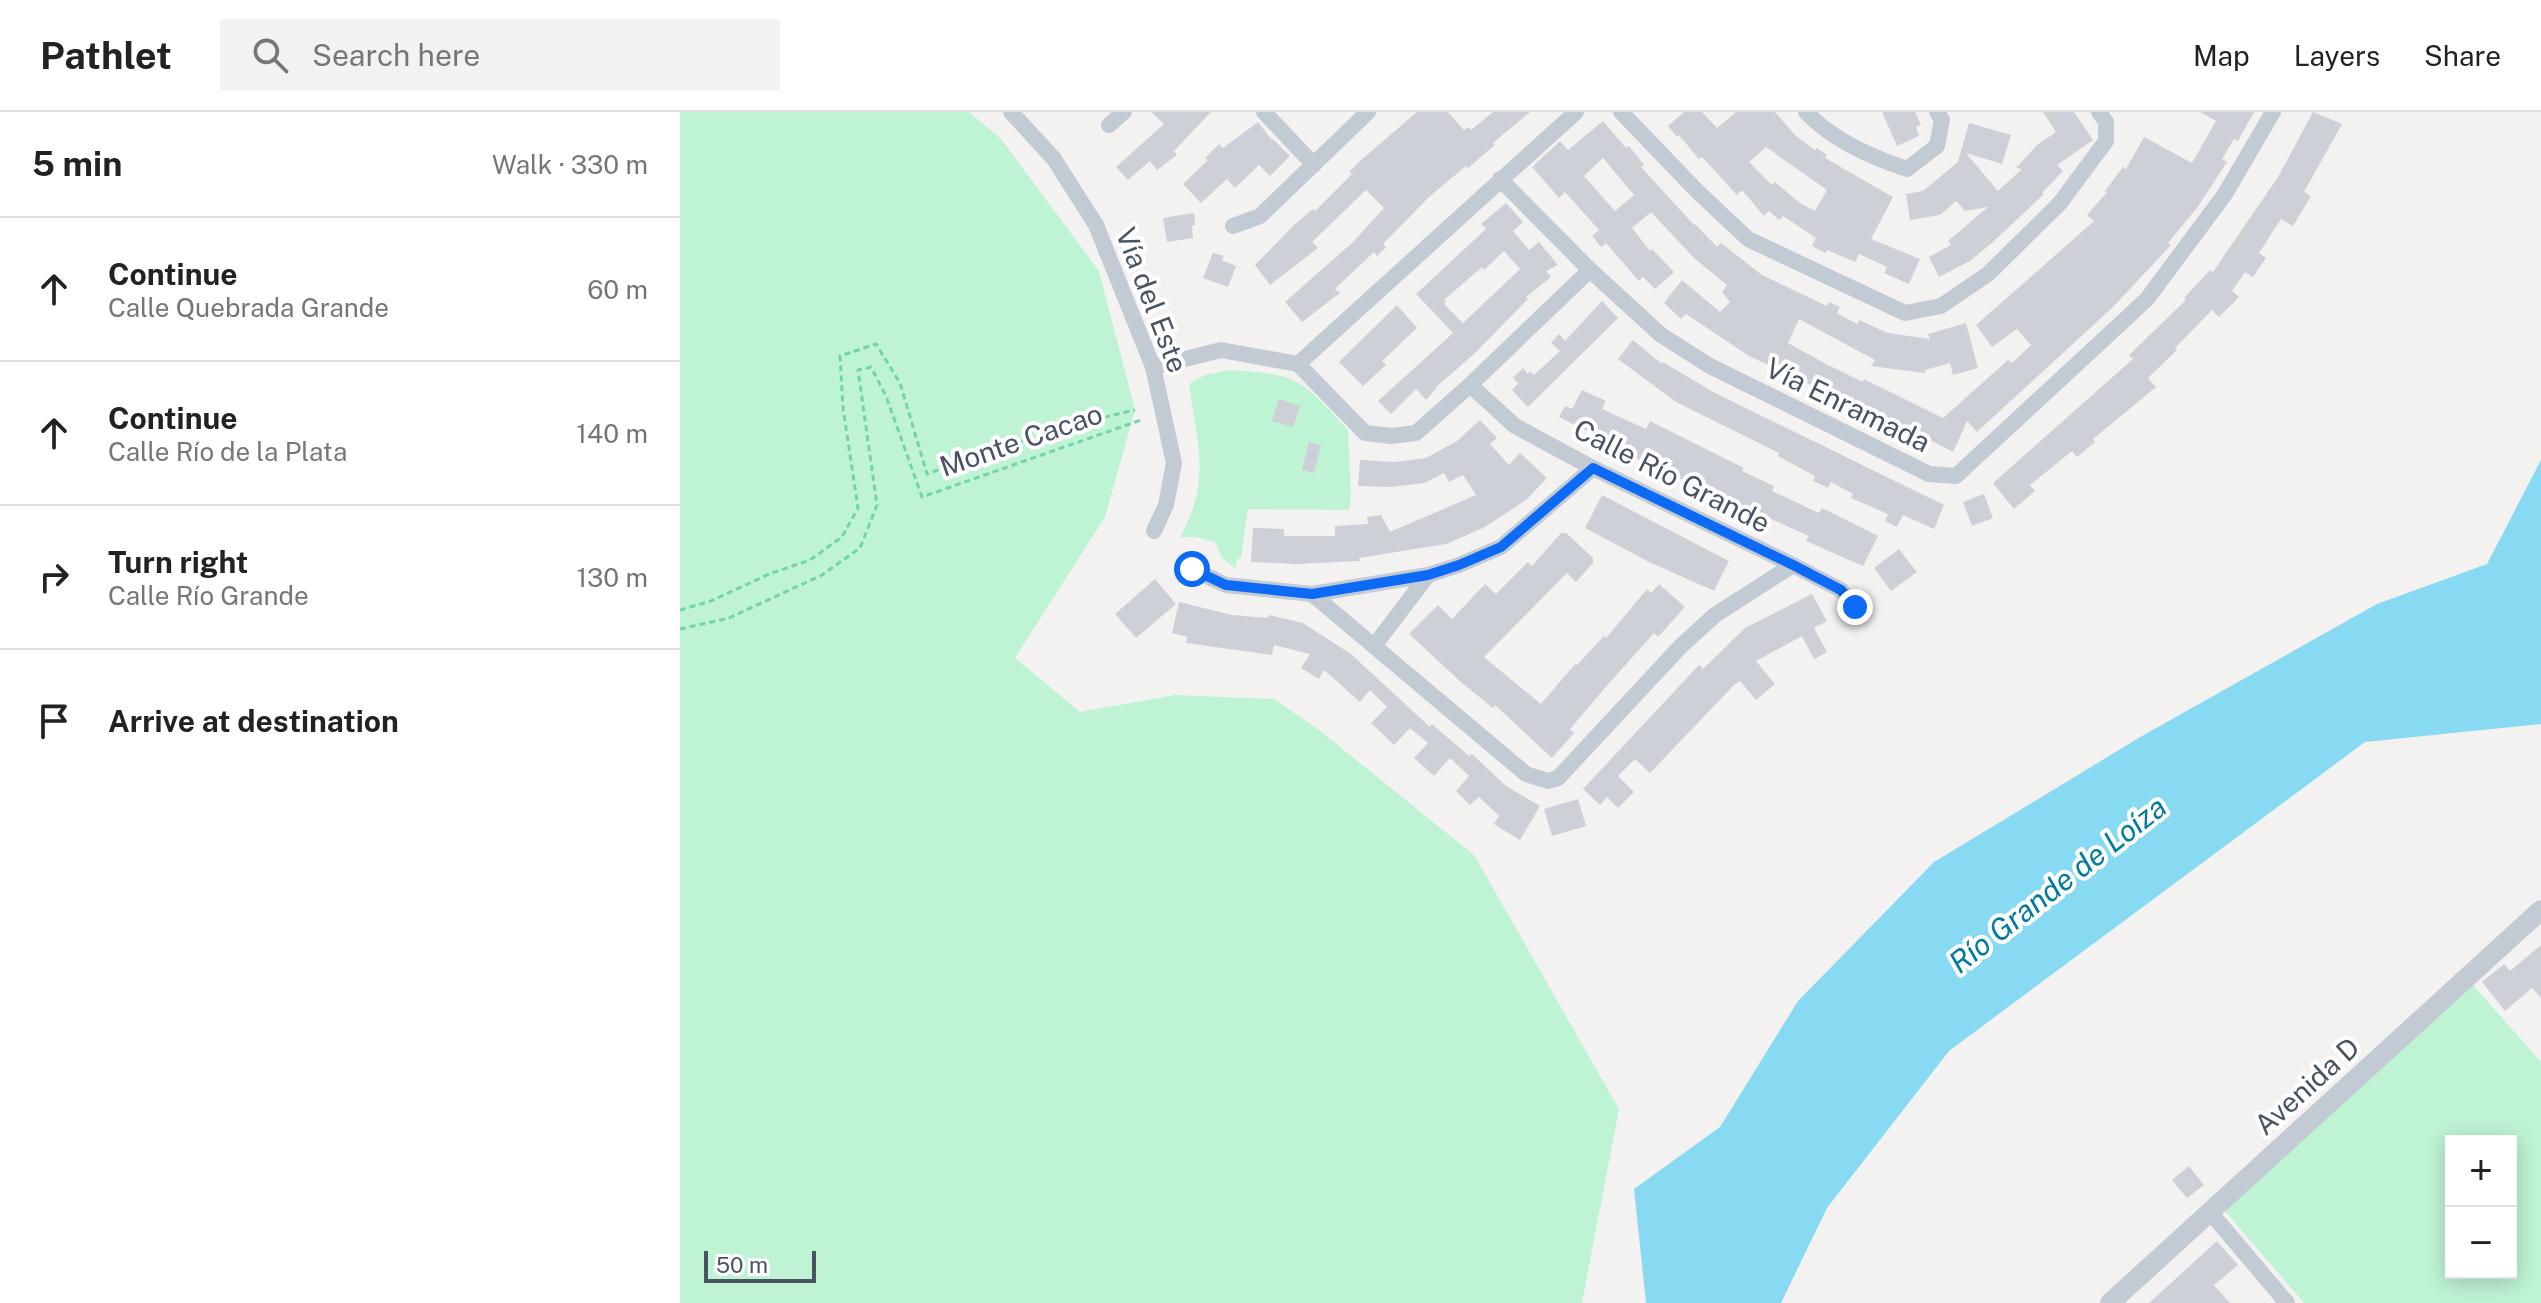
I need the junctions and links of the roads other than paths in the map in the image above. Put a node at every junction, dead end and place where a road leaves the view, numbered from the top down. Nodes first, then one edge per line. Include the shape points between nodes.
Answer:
1 (1011, 112) edge
2 (1124, 112) edge
3 (1264, 112) edge
4 (1368, 112) edge
5 (1576, 112) edge
6 (1621, 112) edge
7 (1806, 112) edge
8 (1937, 112) edge
9 (2099, 112) edge
10 (2273, 112) edge
11 (1109, 125) dead end
12 (1314, 165) junction
13 (1500, 179) junction
14 (1233, 226) dead end
15 (1590, 270) junction
16 (1298, 364) junction
17 (1153, 367) junction
18 (1470, 385) junction
19 (1593, 468) junction
20 (1154, 531) dead end
21 (1793, 565) junction
22 (1192, 569) dead end
23 (1428, 575) junction
24 (1312, 594) junction
25 (1855, 607) dead end
26 (1374, 646) junction
27 (2541, 910) edge
28 (2210, 1212) junction
29 (2110, 1303) edge
30 (2287, 1303) edge

1 - 17 street, Vía del Este via 1054,159 1096,225
2 - 11 street
3 - 12 street
4 - 12 street
5 - 13 street
6 - 9 street via 1748,239 1905,313 1941,306 1988,274 2060,203 2106,141 2106,122
7 - 8 street via 1869,157 1907,169 1937,146 1942,120
10 - 15 street, Vía Enramada via 2225,194 2147,299 1956,476 1929,474 1710,366 1661,335
12 - 14 street via 1260,216
13 - 15 street, Vía Enramada
13 - 16 street
15 - 18 street
16 - 17 street via 1221,350
16 - 18 street via 1365,433 1416,433
17 - 20 street, Vía del Este via 1174,463 1166,505
18 - 19 street, Calle Río Grande via 1515,426
19 - 21 street, Calle Río Grande
19 - 23 street via 1501,547
21 - 25 street, Calle Río Grande via 1841,590
21 - 26 street via 1715,615 1558,778 1548,781 1526,774
22 - 24 street via 1226,585
23 - 24 street
23 - 26 street
24 - 26 street
27 - 28 street, Avenida D
28 - 29 street, Avenida D
28 - 30 street

